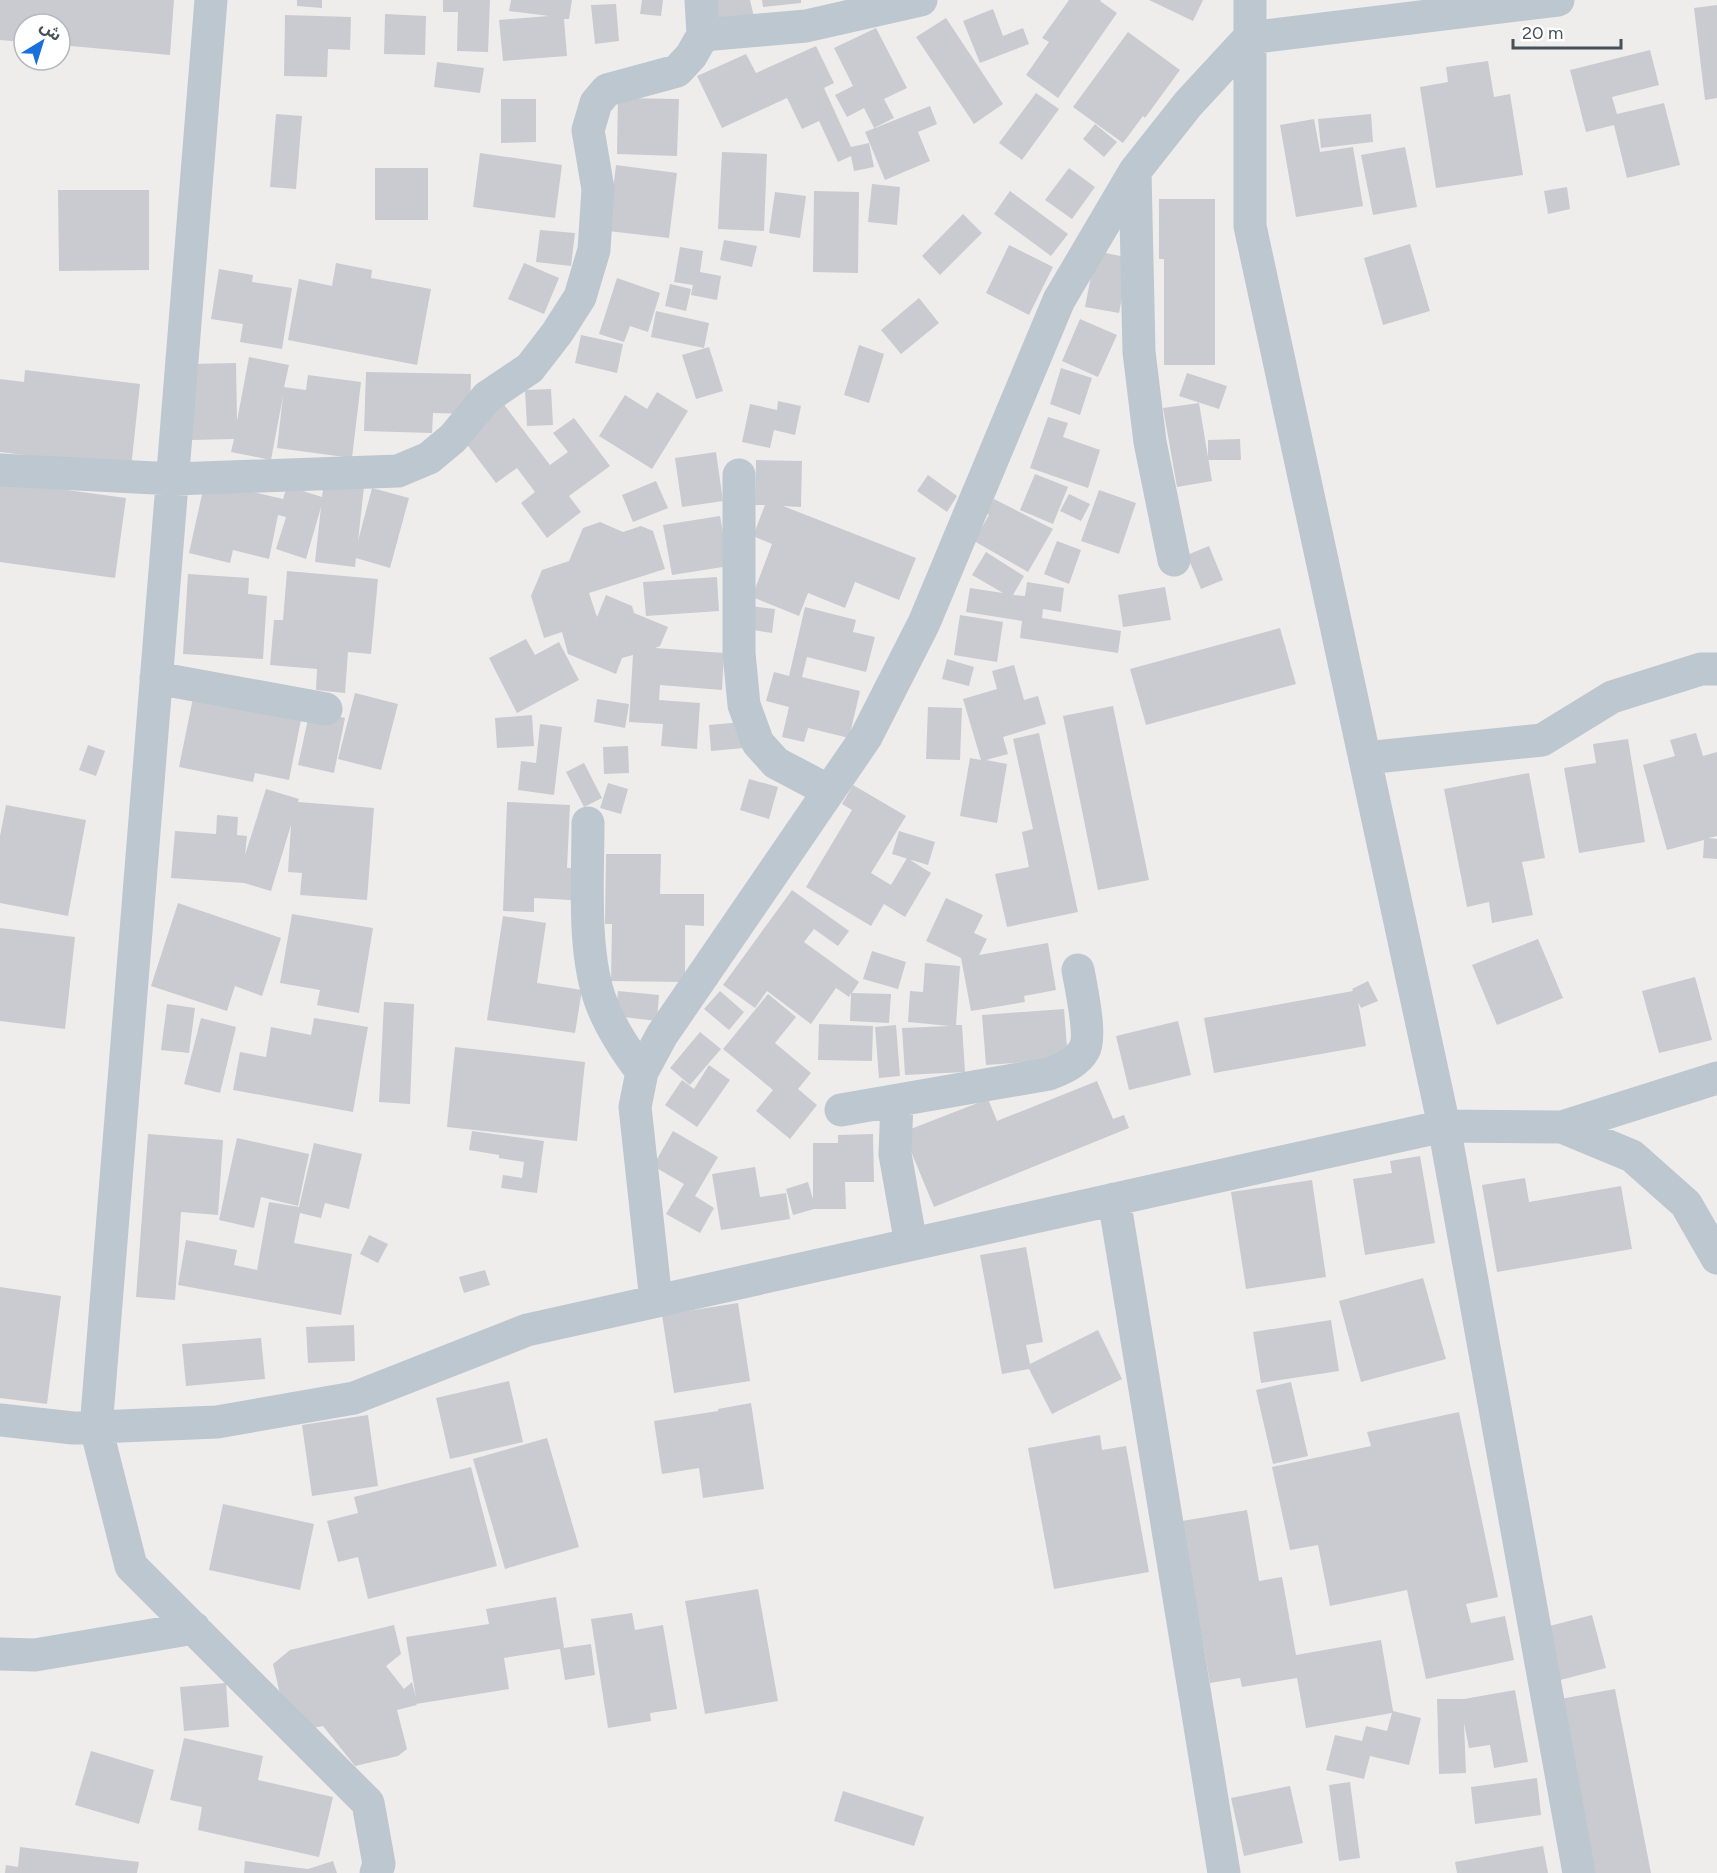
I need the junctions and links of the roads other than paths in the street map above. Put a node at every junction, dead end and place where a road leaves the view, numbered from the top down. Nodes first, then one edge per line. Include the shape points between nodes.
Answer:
1 (211, 0) edge
2 (701, 0) edge
3 (921, 0) edge
4 (1250, 0) edge
5 (1558, 0) edge
6 (703, 35) junction
7 (1249, 38) junction
8 (1135, 171) junction
9 (0, 470) edge
10 (739, 475) dead end
11 (174, 479) junction
12 (1174, 560) dead end
13 (1717, 669) edge
14 (156, 678) junction
15 (326, 709) dead end
16 (1365, 758) junction
17 (829, 791) junction
18 (588, 823) dead end
19 (1078, 970) dead end
20 (642, 1072) junction
21 (1717, 1078) edge
22 (897, 1101) junction
23 (841, 1110) dead end
24 (1444, 1126) junction
25 (1562, 1127) junction
26 (1114, 1199) junction
27 (911, 1244) junction
28 (1717, 1258) edge
29 (656, 1301) junction
30 (0, 1420) edge
31 (96, 1428) junction
32 (194, 1628) junction
33 (0, 1654) edge
34 (376, 1873) edge
35 (1224, 1873) edge
36 (1579, 1873) edge

1 - 11 street
2 - 6 street
3 - 6 street via 807,26
4 - 7 street
5 - 7 street
6 - 11 street via 692,56 677,71 608,90 596,104 588,130 598,189 594,250 580,297 530,368 487,397 453,438 429,459 398,471
7 - 8 street via 1188,104
7 - 16 street via 1250,226
8 - 12 street via 1139,352 1150,442
8 - 17 street via 1059,300 924,623 866,737
9 - 11 street
10 - 17 street via 739,653 744,705 758,743 776,763
11 - 14 street
13 - 16 street via 1701,669 1612,697 1542,740
14 - 15 street
14 - 31 street
16 - 24 street
17 - 20 street via 669,1026
18 - 20 street via 589,957 601,1004 618,1040
19 - 22 street via 1087,1031 1084,1050 1068,1066 1049,1074
20 - 29 street via 635,1107
21 - 25 street
22 - 23 street
22 - 27 street via 895,1154
24 - 25 street
24 - 26 street
24 - 36 street
25 - 28 street via 1632,1156 1686,1204
26 - 27 street
26 - 35 street
27 - 29 street
29 - 31 street via 526,1330 354,1398 217,1422
30 - 31 street
31 - 32 street via 131,1566
32 - 33 street via 35,1655
32 - 34 street via 368,1803 379,1864

